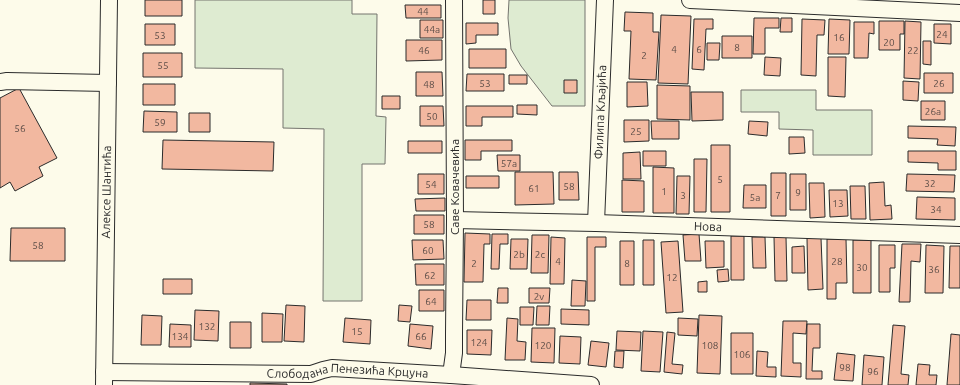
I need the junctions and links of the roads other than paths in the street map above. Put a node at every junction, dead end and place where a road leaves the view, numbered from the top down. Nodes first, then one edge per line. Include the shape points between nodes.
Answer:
1 (109, 0) edge
2 (454, 0) edge
3 (605, 0) edge
4 (690, 0) edge
5 (960, 13) edge
6 (0, 82) edge
7 (108, 83) junction
8 (455, 220) junction
9 (596, 223) junction
10 (960, 235) edge
11 (451, 375) junction
12 (104, 378) edge
13 (311, 380) edge
14 (591, 385) edge

1 - 7 street, Алексе Шантића
2 - 8 street, Саве Ковачевића
3 - 9 street, Филипа Кљајића
4 - 5 street
6 - 7 street
7 - 12 street, Алексе Шантића
8 - 9 street, Нова
8 - 11 street, Саве Ковачевића via 454,347
9 - 10 street, Нова
11 - 13 street, Слободана Пенезића Крцуна via 332,368 324,370
11 - 14 street, Слободана Пенезића Крцуна
12 - 13 street, Слободана Пенезића Крцуна

